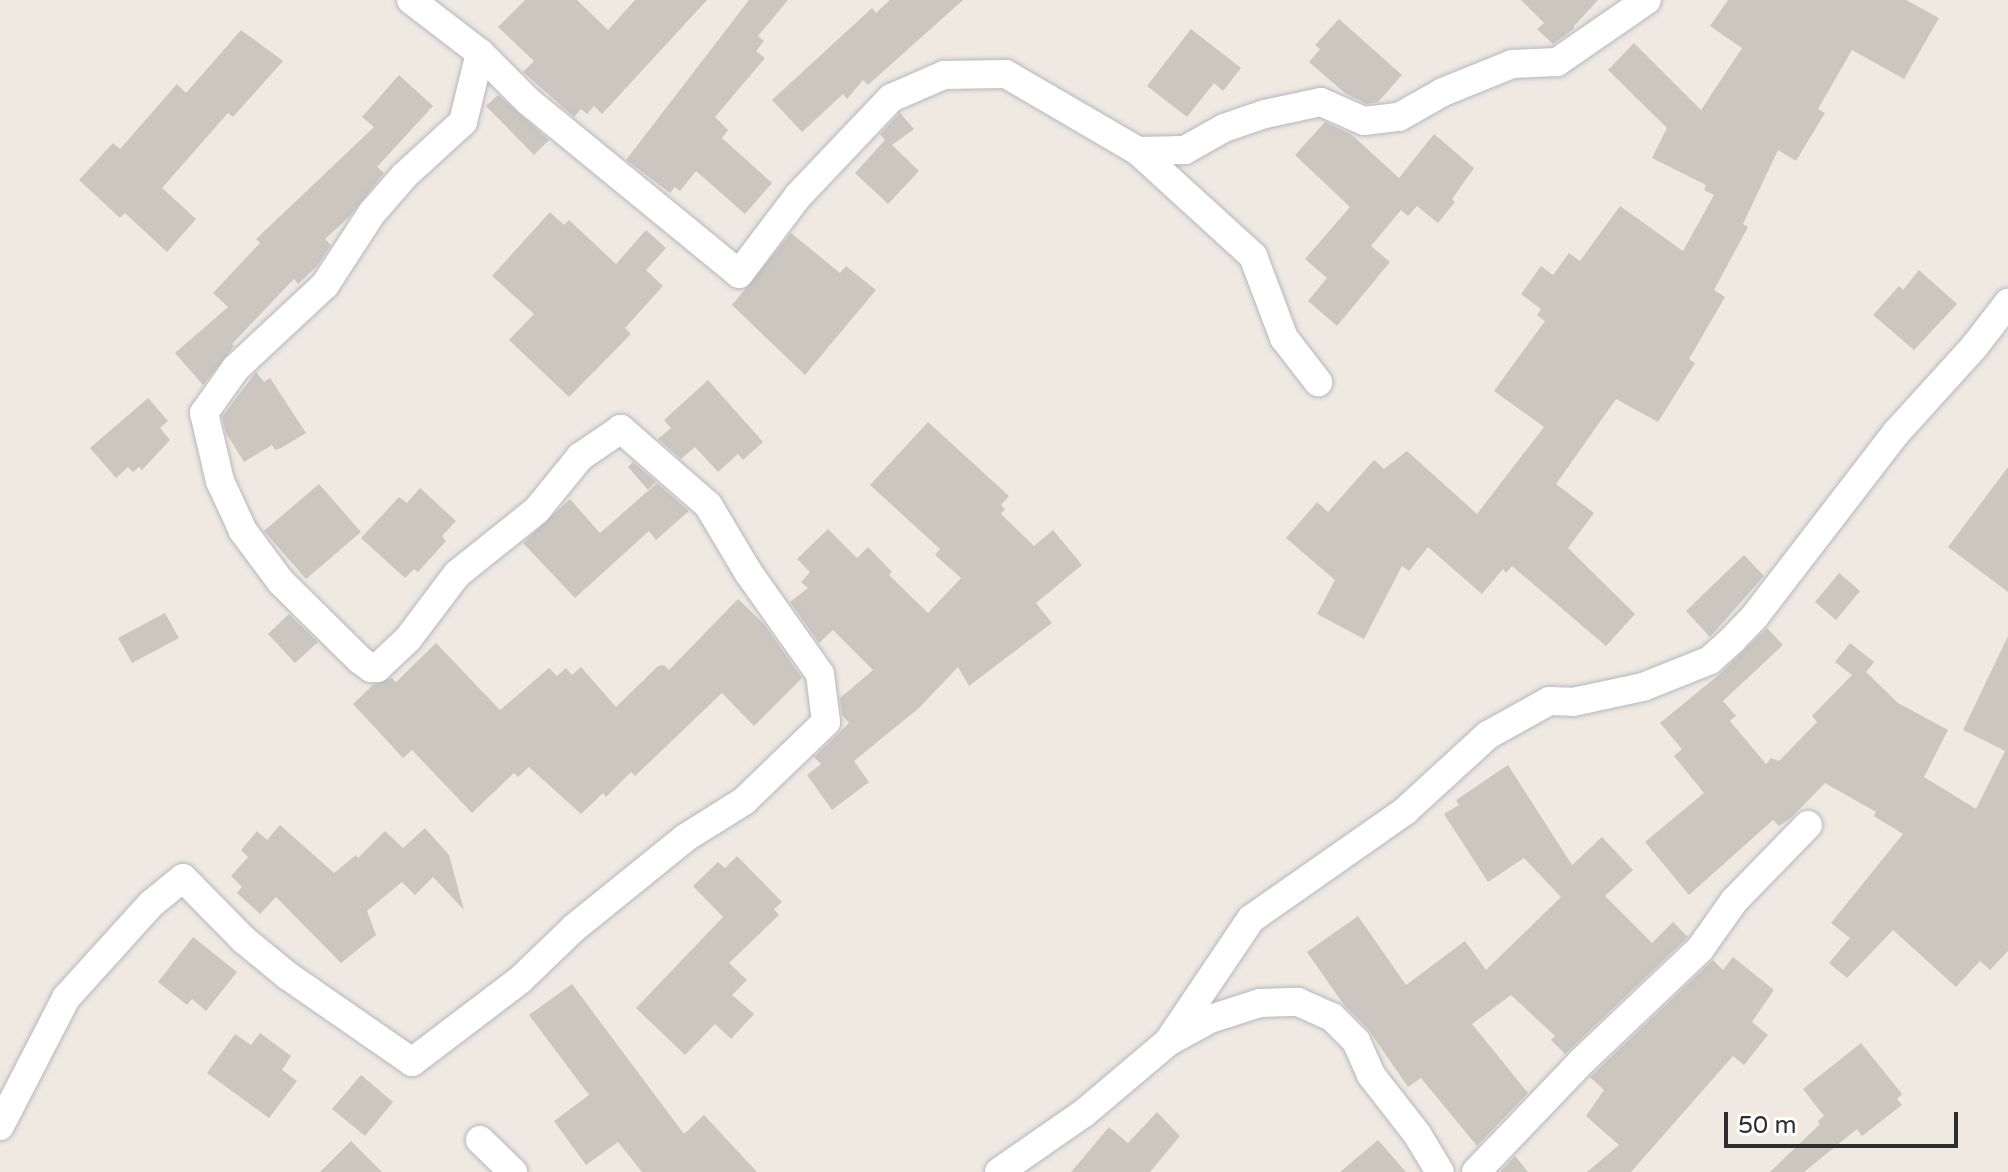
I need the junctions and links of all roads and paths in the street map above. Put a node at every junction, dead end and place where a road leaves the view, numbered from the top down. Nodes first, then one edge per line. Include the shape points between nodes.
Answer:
1 (411, 0) edge
2 (1647, 0) edge
3 (480, 53) junction
4 (1138, 151) junction
5 (2008, 303) edge
6 (1318, 382) dead end
7 (1808, 825) dead end
8 (1168, 1042) junction
9 (0, 1126) edge
10 (480, 1140) dead end
11 (513, 1172) edge
12 (999, 1172) edge
13 (1440, 1172) edge
14 (1476, 1172) edge

1 - 3 street
2 - 4 street via 1557,62 1512,64 1399,117 1364,121 1321,102 1224,128 1185,150
3 - 4 street via 528,101 739,274 798,196 891,98 944,75 1006,74
3 - 9 street via 463,122 404,176 372,213 325,285 236,368 204,413 220,481 243,531 281,582 360,660 377,668 408,639 457,574 537,510 580,457 621,429 708,505 820,674 826,722 744,801 685,838 574,928 520,980 412,1062 288,976 183,878 151,904 66,998
4 - 6 street via 1253,256 1284,338
5 - 8 street via 1896,433 1755,616 1710,660 1643,687 1573,702 1549,701 1488,735 1405,811 1251,919
7 - 14 street via 1734,901 1700,949
8 - 12 street via 1075,1120
8 - 13 street via 1210,1019 1260,1003 1298,1002 1332,1017 1356,1041 1371,1075
10 - 11 street

